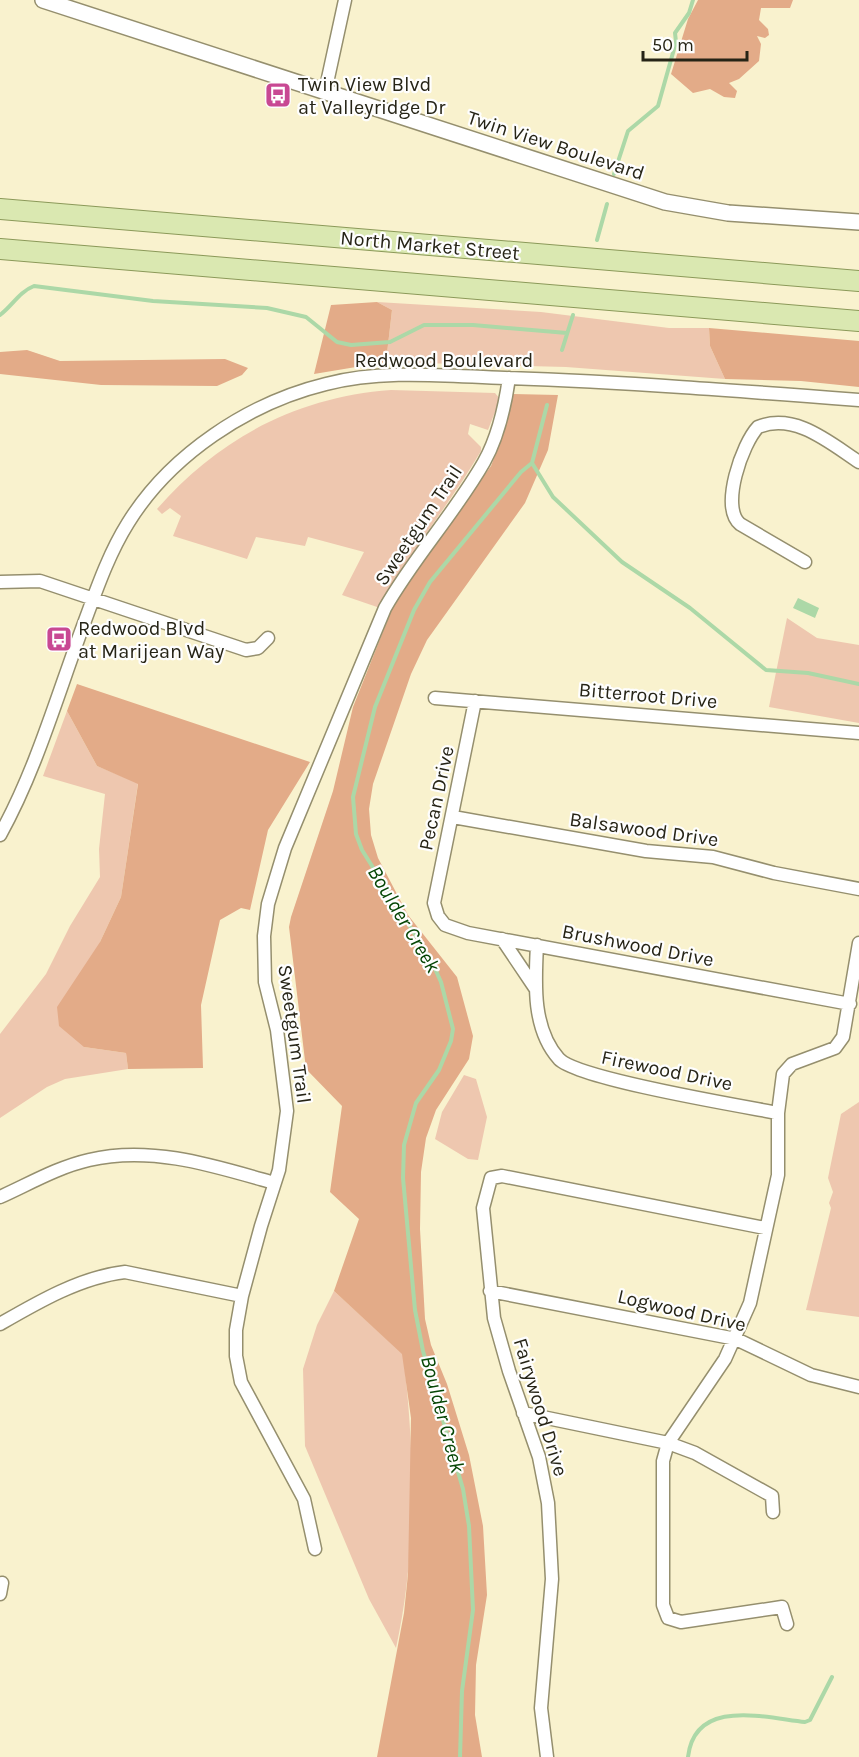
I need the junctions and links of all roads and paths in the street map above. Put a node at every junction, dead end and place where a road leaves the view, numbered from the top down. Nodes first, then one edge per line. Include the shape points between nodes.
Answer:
1 (43, 0) edge
2 (345, 0) edge
3 (325, 92) junction
4 (0, 209) edge
5 (859, 222) edge
6 (0, 249) edge
7 (859, 281) edge
8 (859, 321) edge
9 (509, 378) junction
10 (859, 400) edge
11 (859, 462) edge
12 (805, 562) dead end
13 (0, 582) edge
14 (93, 599) junction
15 (268, 638) dead end
16 (435, 698) dead end
17 (475, 701) junction
18 (859, 733) edge
19 (453, 817) junction
20 (0, 835) edge
21 (859, 888) edge
22 (434, 903) joint
23 (502, 939) junction
24 (859, 943) edge
25 (537, 945) junction
26 (536, 989) junction
27 (850, 1004) junction
28 (778, 1113) junction
29 (274, 1183) junction
30 (0, 1197) edge
31 (765, 1228) junction
32 (490, 1291) junction
33 (242, 1296) junction
34 (0, 1324) edge
35 (736, 1340) junction
36 (859, 1387) edge
37 (524, 1413) junction
38 (668, 1443) junction
39 (773, 1512) dead end
40 (315, 1549) dead end
41 (787, 1624) dead end
42 (547, 1757) edge

1 - 3 street, Twin View Boulevard
2 - 3 street
3 - 5 street, Twin View Boulevard via 665,202 708,211
4 - 7 main road, North Market Street
6 - 8 main road, North Market Street
9 - 10 street, Redwood Boulevard
9 - 14 street, Redwood Boulevard via 352,378 294,393 238,421 177,465 134,513 108,559
9 - 29 street, Sweetgum Trail via 502,413 484,462 405,572 385,608 285,848 268,904 265,982 277,1030 287,1111
11 - 12 street via 810,430 785,423 758,428 746,444 731,499 732,516
13 - 14 street via 40,581
14 - 15 street via 246,650 258,648
14 - 20 street, Redwood Boulevard via 27,779
16 - 17 street, Bitterroot Drive
17 - 18 street, Bitterroot Drive
17 - 19 street, Pecan Drive
19 - 21 street, Balsawood Drive via 646,851 713,857
19 - 22 street, Pecan Drive
22 - 23 street, Brushwood Drive via 438,916 450,928
23 - 25 street, Brushwood Drive
23 - 26 street
24 - 27 street
25 - 26 street
25 - 27 street, Brushwood Drive
26 - 28 street, Firewood Drive via 541,1026 555,1054 567,1066 580,1072
27 - 28 street via 845,1032 835,1048 787,1068 783,1074
28 - 31 street via 778,1175
29 - 30 street via 194,1160 118,1155 71,1165
29 - 33 street, Sweetgum Trail
31 - 32 street, Fairywood Drive via 502,1176 491,1178 483,1208
31 - 35 street via 750,1303
32 - 35 street, Logwood Drive
32 - 37 street, Fairywood Drive via 501,1348
33 - 34 street via 125,1272 80,1284
33 - 40 street, Sweetgum Trail via 236,1330 241,1382 304,1499
35 - 36 street, Logwood Drive via 801,1371
35 - 38 street
37 - 38 street
37 - 42 street, Fairywood Drive via 544,1475 551,1541 550,1610 541,1708
38 - 39 street via 695,1453 772,1496
38 - 41 street via 661,1480 665,1613 672,1621 681,1622 782,1607

